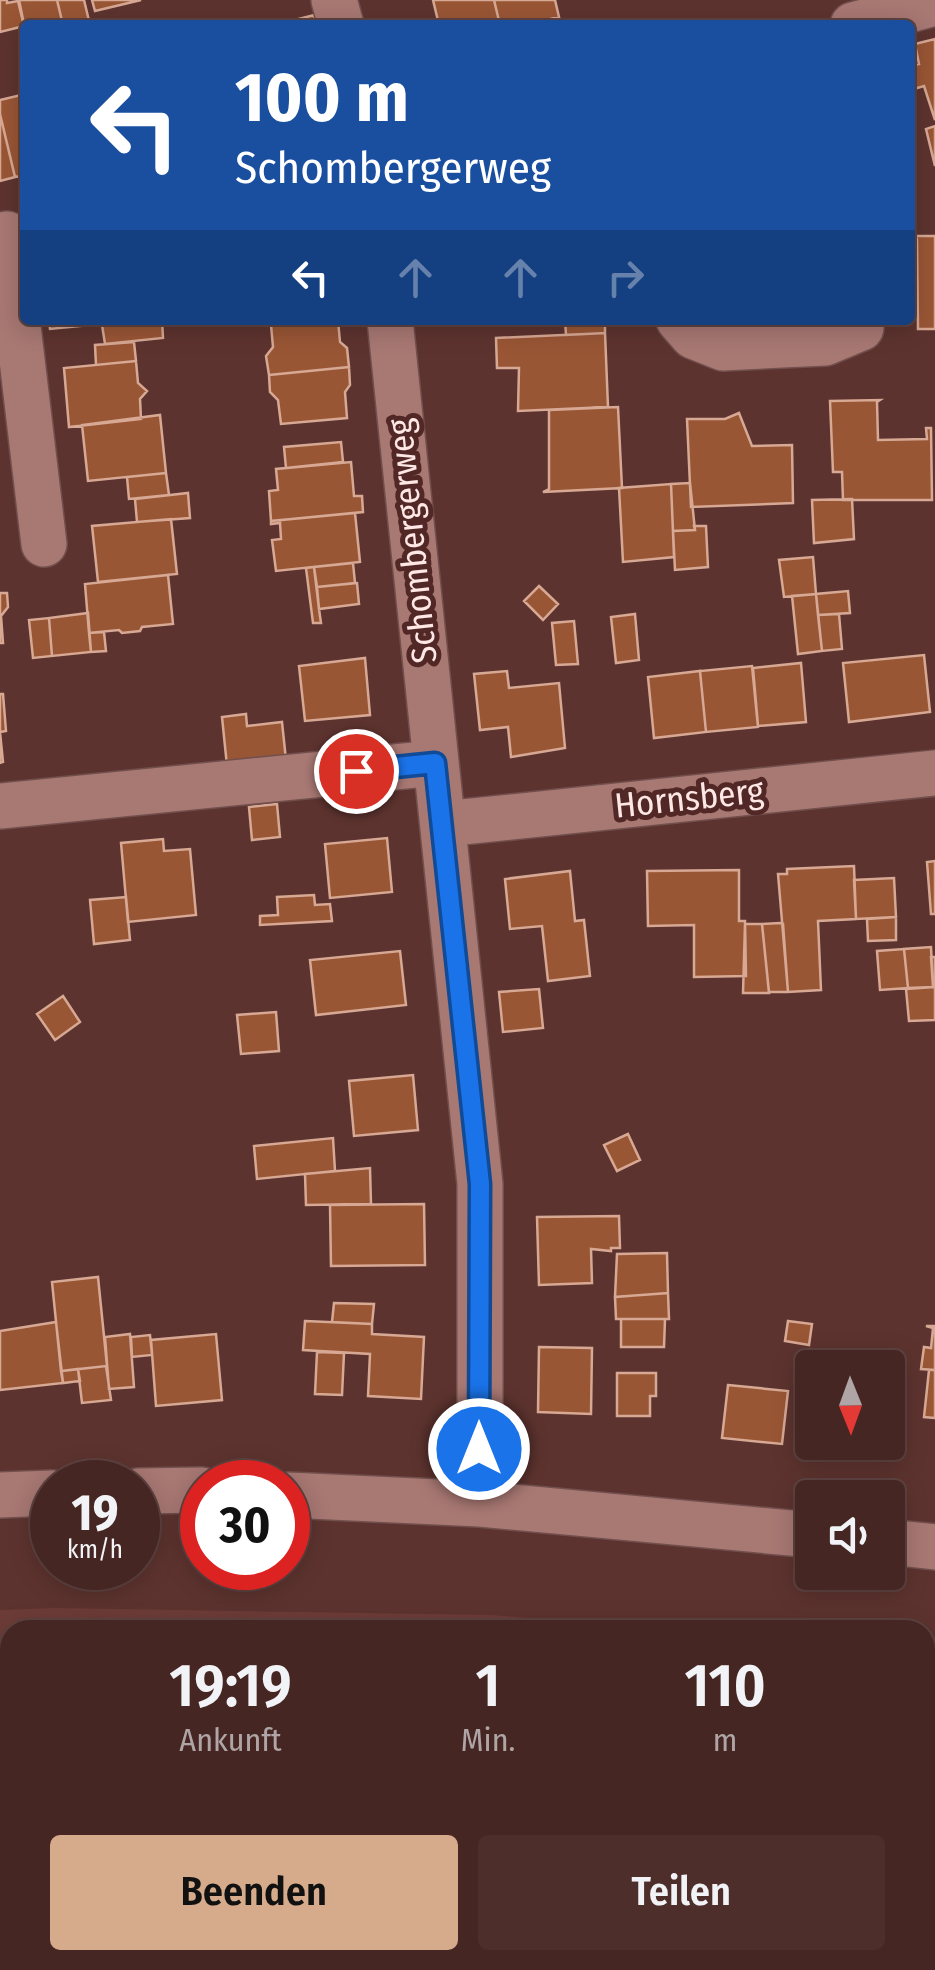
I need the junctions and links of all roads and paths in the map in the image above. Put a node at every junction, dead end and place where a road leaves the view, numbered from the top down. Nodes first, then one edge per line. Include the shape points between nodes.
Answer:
1 (935, 3) edge
2 (872, 20) edge
3 (11, 233) edge
4 (20, 318) edge
5 (21, 325) edge
6 (391, 325) edge
7 (683, 325) edge
8 (861, 328) dead end
9 (44, 544) dead end
10 (435, 763) junction
11 (935, 773) edge
12 (0, 806) edge
13 (443, 824) junction
14 (30, 1493) edge
15 (0, 1494) edge
16 (310, 1495) edge
17 (480, 1504) junction
18 (795, 1533) edge
19 (905, 1544) edge
20 (935, 1547) edge

1 - 2 street
3 - 4 street
5 - 9 street
6 - 10 street, Schombergerweg
7 - 8 street via 723,348 825,343
10 - 12 street
10 - 13 street, Schombergerweg
11 - 13 street, Hornsberg
13 - 17 street, Schombergerweg via 480,1184
14 - 15 street
16 - 17 street
17 - 18 street
19 - 20 street

